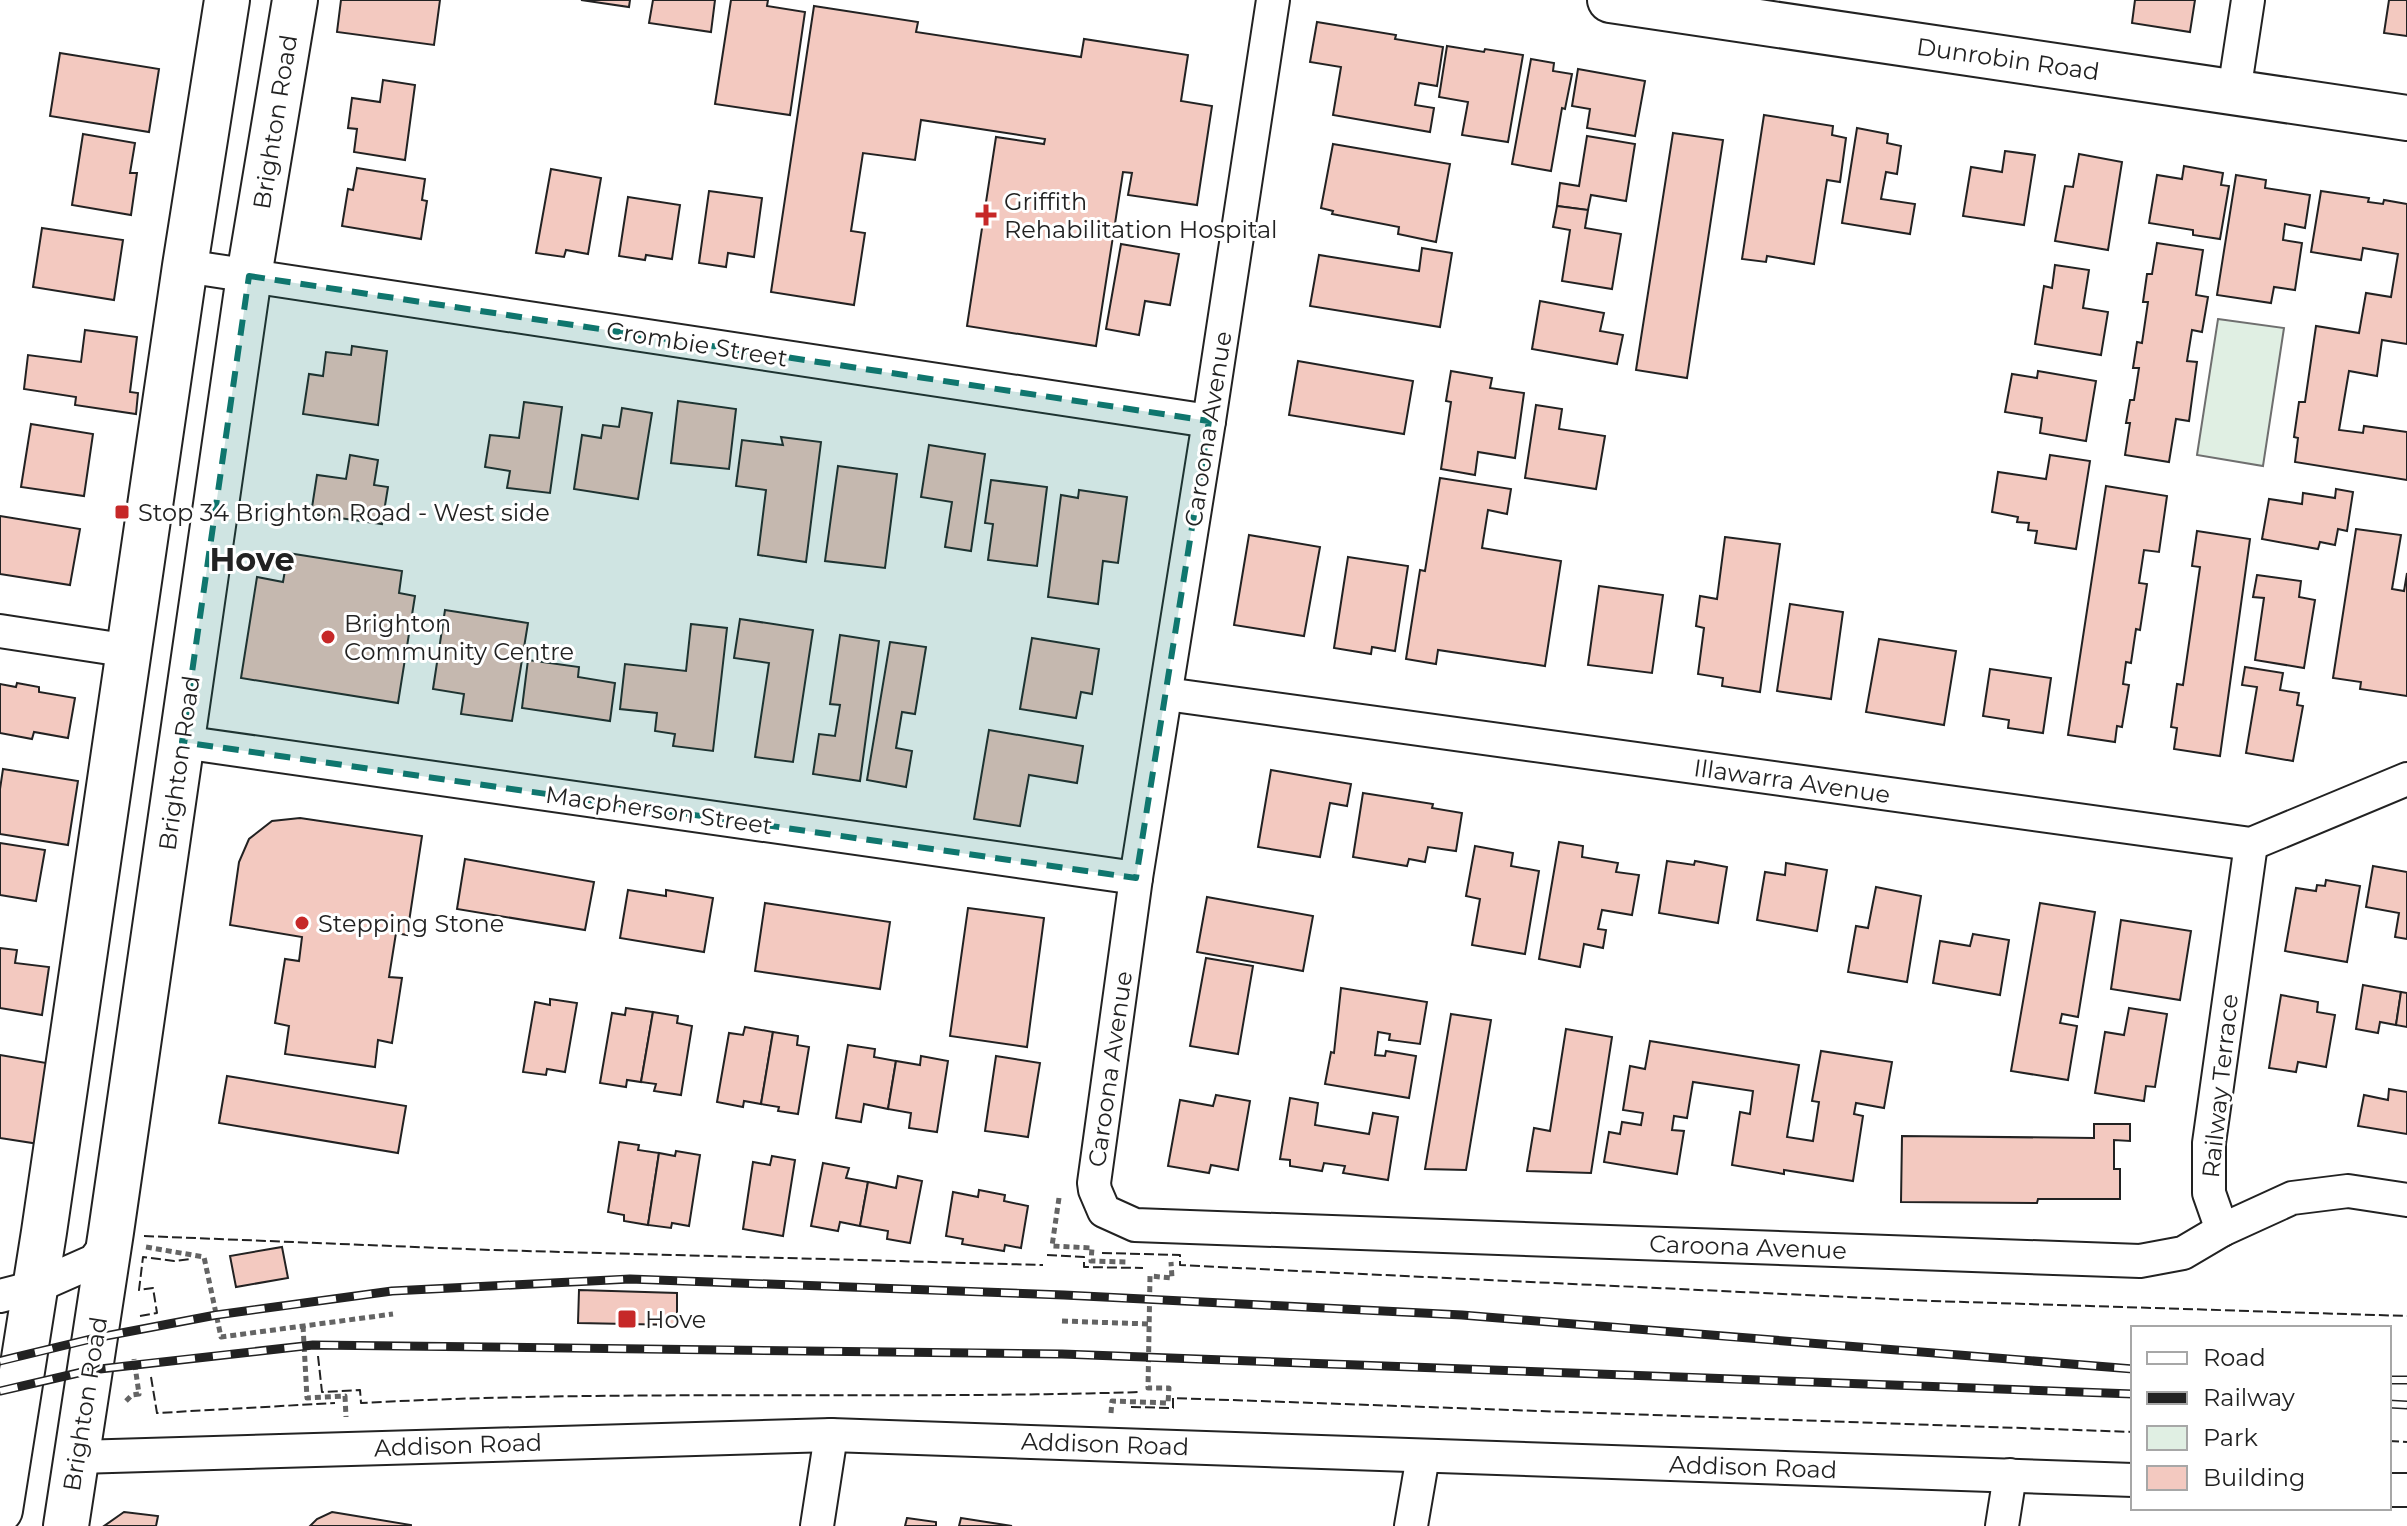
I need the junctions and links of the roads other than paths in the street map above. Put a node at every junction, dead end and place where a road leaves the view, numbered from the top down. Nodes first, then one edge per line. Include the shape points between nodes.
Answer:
1 (227, 0) edge
2 (1273, 0) edge
3 (1610, 0) edge
4 (2248, 0) edge
5 (285, 1) edge
6 (2234, 92) junction
7 (2407, 118) edge
8 (185, 266) junction
9 (249, 276) junction
10 (1209, 421) junction
11 (0, 631) edge
12 (130, 651) junction
13 (1166, 694) junction
14 (182, 742) junction
15 (2407, 779) edge
16 (2251, 844) junction
17 (1136, 878) junction
18 (2407, 1200) edge
19 (2222, 1230) junction
20 (110, 1240) junction
21 (18, 1292) edge
22 (831, 1435) junction
23 (1423, 1456) junction
24 (78, 1457) junction
25 (2010, 1475) junction
26 (2131, 1480) edge
27 (0, 1510) edge
28 (66, 1526) edge
29 (817, 1526) edge
30 (1411, 1526) edge
31 (2002, 1526) edge

1 - 8 main road
2 - 10 street, Caroona Avenue
3 - 6 main road, Dunrobin Road
4 - 6 street
5 - 9 main road, Brighton Road
6 - 7 main road, Dunrobin Road
8 - 9 street, Crombie Street
8 - 12 main road
9 - 10 street, Crombie Street
9 - 14 main road, Brighton Road
10 - 13 street, Caroona Avenue
11 - 12 street
12 - 21 main road
13 - 16 street, Illawarra Avenue
13 - 17 street, Caroona Avenue
14 - 17 street, Macpherson Street
14 - 20 main road, Brighton Road
15 - 16 street
16 - 19 street, Railway Terrace via 2209,1143 2209,1193
17 - 19 street, Caroona Avenue via 1094,1183 1104,1211 1135,1225 2140,1261 2183,1253
18 - 19 street via 2348,1191 2292,1198
20 - 21 street via 94,1261
20 - 24 main road, Brighton Road
21 - 27 main road
22 - 23 street, Addison Road
22 - 24 street, Addison Road
22 - 29 street
23 - 25 street, Addison Road
23 - 30 street
24 - 28 main road, Brighton Road
25 - 26 street, Addison Road
25 - 31 street

